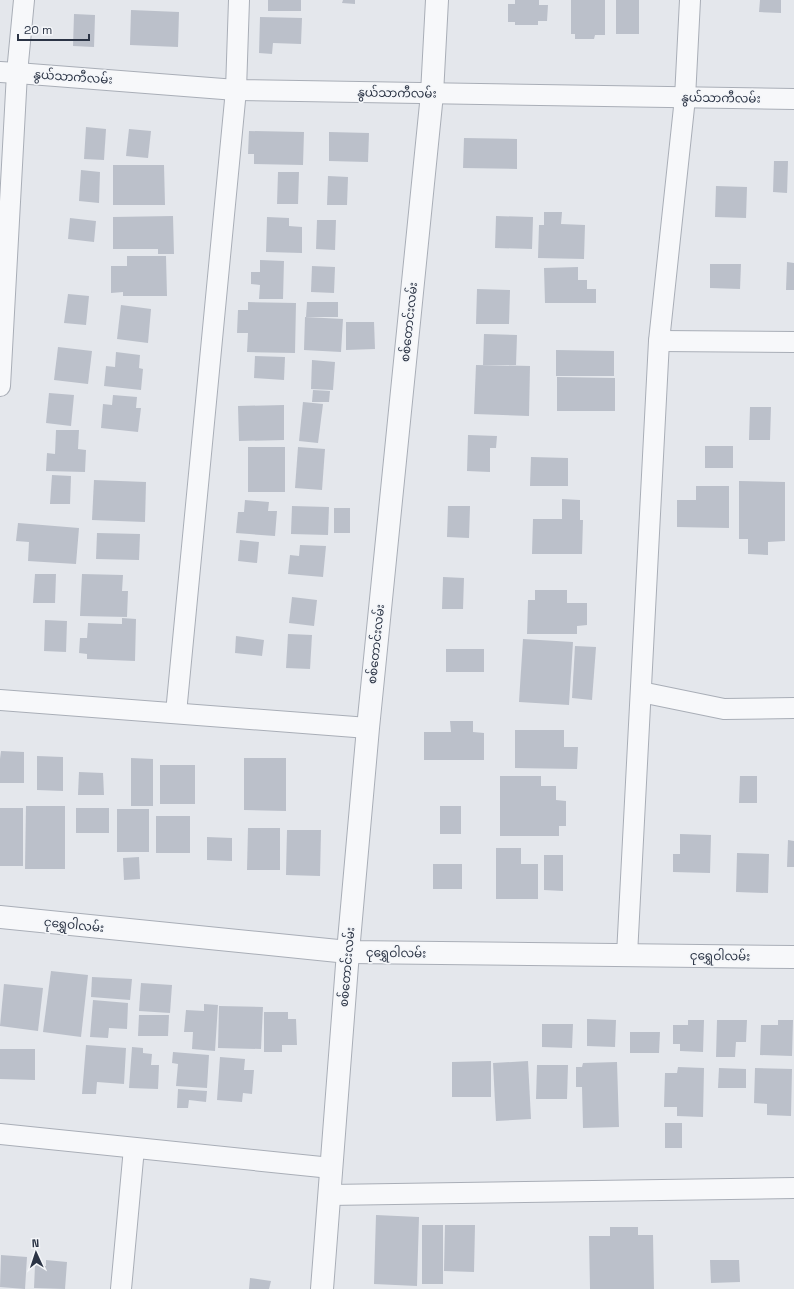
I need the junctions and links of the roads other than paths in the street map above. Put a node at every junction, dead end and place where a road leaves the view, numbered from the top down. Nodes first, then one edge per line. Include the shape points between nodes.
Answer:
1 (24, 0) edge
2 (239, 0) edge
3 (437, 0) edge
4 (690, 0) edge
5 (9, 73) edge
6 (236, 90) junction
7 (432, 94) junction
8 (685, 98) junction
9 (794, 99) edge
10 (3, 288) edge
11 (658, 341) junction
12 (794, 342) edge
13 (0, 386) edge
14 (641, 692) junction
15 (0, 700) edge
16 (794, 708) edge
17 (176, 714) junction
18 (368, 728) junction
19 (0, 917) edge
20 (348, 952) junction
21 (628, 955) junction
22 (794, 957) edge
23 (0, 1134) edge
24 (134, 1148) junction
25 (331, 1168) junction
26 (794, 1188) edge
27 (329, 1195) junction
28 (121, 1289) edge
29 (322, 1289) edge

1 - 5 street
2 - 6 street
3 - 7 street, စစ်တောင်းလမ်း
4 - 8 street
5 - 6 street, နွယ်သာကီလမ်း
5 - 10 street
6 - 7 street, နွယ်သာကီလမ်း
6 - 17 street
7 - 8 street, နွယ်သာကီလမ်း
7 - 18 street, စစ်တောင်းလမ်း
8 - 9 street, နွယ်သာကီလမ်း
8 - 11 street
10 - 13 street
11 - 12 street
11 - 14 street
14 - 16 street via 724,709
14 - 21 street
15 - 17 street
17 - 18 street
18 - 20 street, စစ်တောင်းလမ်း
19 - 20 street, ငုရွှေဝါလမ်း
20 - 21 street, ငုရွှေဝါလမ်း
20 - 25 street, စစ်တောင်းလမ်း
21 - 22 street, ငုရွှေဝါလမ်း
23 - 24 street
24 - 25 street
24 - 28 street
25 - 27 street, စစ်တောင်းလမ်း
26 - 27 street
27 - 29 street, စစ်တောင်းလမ်း

